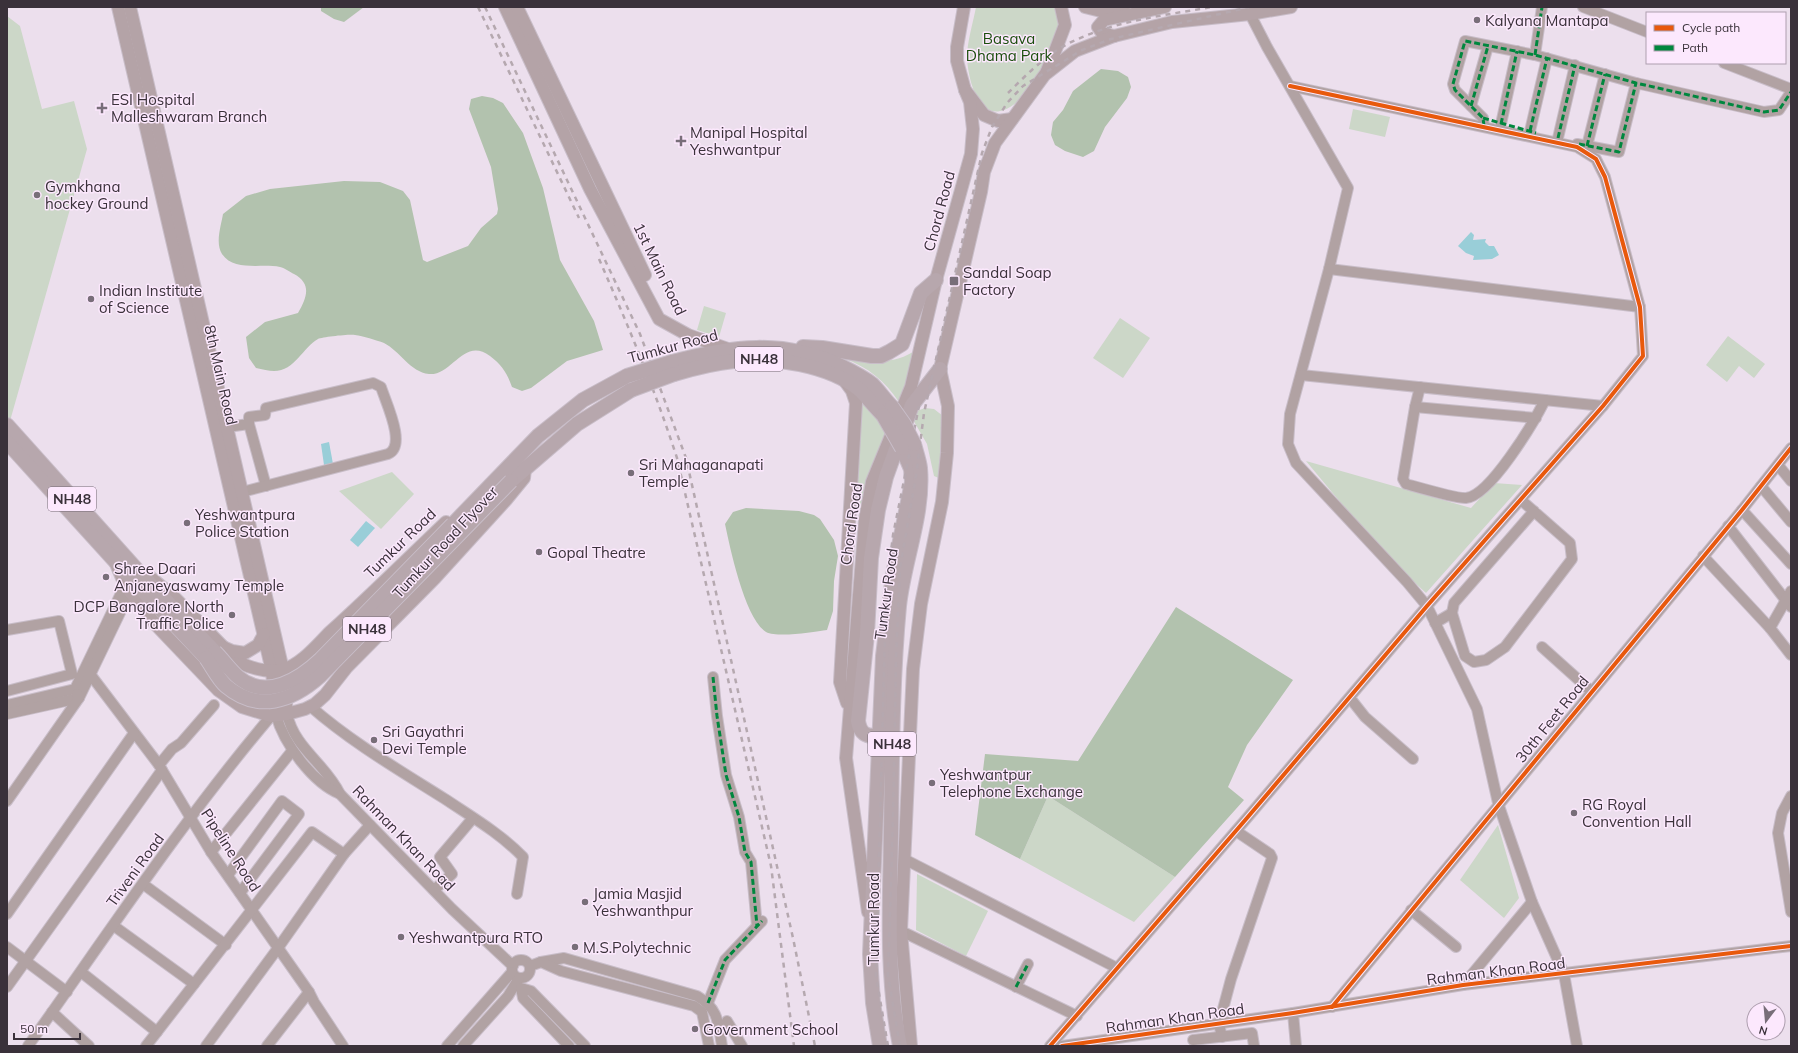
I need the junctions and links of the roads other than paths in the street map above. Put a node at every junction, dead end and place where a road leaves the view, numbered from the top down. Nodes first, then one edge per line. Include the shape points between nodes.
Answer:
1 (118, 7) edge
2 (130, 7) edge
3 (505, 7) edge
4 (517, 7) edge
5 (964, 7) edge
6 (1061, 7) edge
7 (1085, 7) edge
8 (1124, 7) edge
9 (1165, 7) edge
10 (1291, 7) edge
11 (1542, 7) edge
12 (1583, 7) edge
13 (1250, 14) junction
14 (1646, 32) edge
15 (1114, 36) junction
16 (1488, 46) junction
17 (134, 47) junction
18 (1517, 51) junction
19 (1535, 55) junction
20 (1547, 58) junction
21 (1726, 64) edge
22 (1575, 65) junction
23 (1046, 73) junction
24 (1605, 74) junction
25 (1636, 83) junction
26 (1290, 86) junction
27 (965, 90) junction
28 (1791, 91) edge
29 (1471, 106) junction
30 (1012, 120) junction
31 (1484, 122) junction
32 (1501, 124) junction
33 (1530, 131) junction
34 (1558, 138) junction
35 (1587, 146) junction
36 (1329, 269) junction
37 (936, 280) junction
38 (1640, 307) junction
39 (672, 327) junction
40 (728, 349) junction
41 (785, 349) junction
42 (673, 368) junction
43 (940, 369) junction
44 (1301, 375) junction
45 (843, 379) junction
46 (1420, 387) junction
47 (1545, 400) junction
48 (1603, 406) junction
49 (1415, 407) junction
50 (887, 411) junction
51 (1536, 418) junction
52 (249, 424) junction
53 (7, 426) edge
54 (227, 427) junction
55 (7, 442) edge
56 (908, 446) junction
57 (1791, 448) edge
58 (1778, 466) junction
59 (526, 469) junction
60 (1791, 482) edge
61 (266, 486) junction
62 (1761, 486) junction
63 (242, 492) junction
64 (1521, 500) junction
65 (1742, 510) junction
66 (1534, 511) junction
67 (464, 513) junction
68 (243, 521) junction
69 (1791, 522) edge
70 (1728, 526) junction
71 (1703, 556) junction
72 (114, 560) junction
73 (1791, 564) edge
74 (127, 588) junction
75 (1791, 591) edge
76 (1788, 604) edge
77 (1427, 606) junction
78 (1452, 613) junction
79 (1435, 623) junction
80 (1770, 628) junction
81 (7, 630) edge
82 (264, 634) junction
83 (1542, 647) dead end
84 (214, 652) junction
85 (1791, 655) edge
86 (232, 657) junction
87 (278, 670) junction
88 (90, 674) junction
89 (713, 677) dead end
90 (210, 680) junction
91 (7, 691) edge
92 (1591, 691) junction
93 (77, 693) junction
94 (1350, 698) junction
95 (7, 705) edge
96 (214, 705) dead end
97 (310, 706) junction
98 (849, 708) junction
99 (7, 714) edge
100 (278, 715) junction
101 (280, 728) joint
102 (134, 733) junction
103 (879, 735) junction
104 (292, 751) junction
105 (1413, 759) dead end
106 (161, 768) junction
107 (340, 794) junction
108 (1791, 796) edge
109 (7, 801) edge
110 (1498, 804) junction
111 (191, 817) junction
112 (473, 818) junction
113 (370, 825) junction
114 (1236, 831) junction
115 (211, 852) junction
116 (344, 854) junction
117 (904, 859) junction
118 (228, 875) junction
119 (143, 884) junction
120 (434, 890) junction
121 (240, 892) junction
122 (517, 894) dead end
123 (1532, 902) junction
124 (252, 910) junction
125 (1411, 910) junction
126 (1791, 912) edge
127 (896, 913) junction
128 (7, 914) edge
129 (114, 926) junction
130 (870, 928) junction
131 (901, 931) junction
132 (226, 945) junction
133 (1456, 946) dead end
134 (1791, 946) edge
135 (7, 947) edge
136 (278, 948) junction
137 (25, 961) junction
138 (541, 962) junction
139 (1028, 964) dead end
140 (530, 966) junction
141 (1117, 968) junction
142 (81, 972) junction
143 (1564, 974) junction
144 (517, 976) junction
145 (194, 984) junction
146 (1463, 985) junction
147 (7, 987) edge
148 (1016, 987) junction
149 (67, 992) junction
150 (309, 992) junction
151 (707, 1006) junction
152 (1332, 1006) junction
153 (52, 1012) junction
154 (1293, 1014) junction
155 (1077, 1016) junction
156 (1250, 1020) junction
157 (728, 1021) dead end
158 (1220, 1024) junction
159 (1192, 1028) junction
160 (157, 1032) junction
161 (1252, 1033) junction
162 (1222, 1037) junction
163 (1194, 1043) edge
164 (339, 1045) edge
165 (28, 1046) edge
166 (89, 1046) edge
167 (146, 1046) edge
168 (206, 1046) edge
169 (266, 1046) edge
170 (447, 1046) edge
171 (463, 1046) edge
172 (570, 1046) edge
173 (578, 1046) edge
174 (585, 1046) edge
175 (709, 1046) edge
176 (714, 1046) edge
177 (722, 1046) edge
178 (742, 1046) edge
179 (880, 1046) edge
180 (900, 1046) edge
181 (911, 1046) edge
182 (1050, 1046) edge
183 (1062, 1046) edge
184 (1254, 1046) edge
185 (1296, 1046) edge
186 (1577, 1046) edge

1 - 17 main road, 8th Main Road
2 - 17 main road, 8th Main Road
3 - 39 main road, 1st Main Road via 590,189 659,319
4 - 39 main road, 1st Main Road
5 - 27 main road, Chord Road via 956,47
6 - 23 main road via 1065,25
7 - 8 main road via 1101,11
9 - 15 main road via 1100,23 1098,26 1102,33
10 - 13 main road
11 - 19 street
12 - 14 street
13 - 15 main road via 1172,22
13 - 26 street
15 - 23 main road via 1075,51
16 - 18 street
16 - 29 street
16 - 29 street via 1465,40 1453,84 1455,90
17 - 54 main road, 8th Main Road
17 - 68 main road, 8th Main Road
18 - 19 street
18 - 32 street
19 - 20 street
20 - 22 street
20 - 33 street
21 - 28 street
22 - 24 street
22 - 34 street
23 - 30 main road
24 - 25 street
24 - 35 street
25 - 28 street via 1764,112 1779,110
25 - 35 street via 1619,152
26 - 31 street
26 - 36 street via 1348,188
27 - 30 main road via 984,115 998,121
27 - 37 main road, Chord Road via 970,102 973,129 971,154
29 - 31 street
30 - 43 main road via 995,143 984,172
31 - 32 street
31 - 38 street via 1577,147 1596,159 1605,177
32 - 33 street
33 - 34 street
34 - 35 street
36 - 38 street
36 - 44 street
37 - 41 highway via 921,293 902,344 881,356 822,348
37 - 98 main road, Chord Road via 911,387 872,482 865,520
38 - 48 street via 1643,356
39 - 40 main road
40 - 41 highway, Tumkur Road / NH48
40 - 42 highway, Tumkur Road / NH48 via 704,353
41 - 50 highway, Tumkur Road / NH48 via 810,354 853,372 872,384
42 - 45 highway, Tumkur Road / NH48 via 758,359 816,369
42 - 59 highway, Tumkur Road / NH48, bridge via 631,390 577,424
42 - 67 highway, Tumkur Road / NH48, bridge via 627,376 583,400 543,431
43 - 103 highway via 912,405 886,477 878,510 871,558 867,634 858,721 865,735
43 - 117 main road via 948,406 947,453 942,502 921,604 913,669
44 - 46 street
44 - 77 street via 1290,414 1288,444 1296,463
45 - 50 highway, Tumkur Road / NH48
45 - 98 main road via 852,391 856,403 840,682
46 - 47 street
46 - 49 street
47 - 48 street
47 - 51 street
48 - 64 street
49 - 51 street
49 - 51 street via 1403,479 1406,484 1465,499 1479,494 1491,482
50 - 56 highway, Tumkur Road / NH48, bridge
52 - 54 street
52 - 61 street
52 - 61 street via 249,417 265,415 266,408 373,383 381,387 395,430 397,442 393,452
53 - 84 highway, NH48
54 - 63 main road, 8th Main Road
55 - 72 highway, NH48
56 - 103 highway, Tumkur Road / NH48 via 912,482 882,656
56 - 127 highway, Tumkur Road / NH48 via 920,467 920,491 899,603 893,678
57 - 58 street, 30th Feet Road
58 - 60 street
58 - 62 street, 30th Feet Road
59 - 84 highway, NH48, bridge via 511,481 307,688 278,701 263,701 235,692 224,685
59 - 97 main road, Tumkur Road Flyover via 524,478 506,500 435,578 347,667 325,695
61 - 63 street
62 - 65 street, 30th Feet Road
62 - 69 street
63 - 68 main road, 8th Main Road
64 - 66 street
64 - 77 street
65 - 70 street, 30th Feet Road
65 - 73 street
66 - 78 street via 1457,600
66 - 78 street via 1570,543 1572,558 1505,647 1486,660 1474,662 1465,656
67 - 84 highway, NH48, bridge via 308,672 294,680 266,688 252,684 239,678
67 - 87 main road, Tumkur Road via 454,515 307,654 295,663
68 - 82 main road, 8th Main Road
68 - 87 main road, 8th Main Road
70 - 71 street, 30th Feet Road
70 - 76 street
71 - 80 street
71 - 92 street, 30th Feet Road
72 - 74 main road
72 - 84 highway, NH48
74 - 88 street
74 - 90 main road via 156,625
74 - 93 street
75 - 76 street
76 - 80 street
77 - 79 street
77 - 94 street
78 - 79 street
79 - 110 street via 1477,709
80 - 85 street
81 - 91 street via 59,621 72,674
82 - 84 main road via 258,645 245,653 232,650
82 - 87 main road, 8th Main Road
83 - 92 street
84 - 86 main road
86 - 87 main road via 248,668
86 - 90 main road
87 - 100 main road, 8th Main Road
88 - 93 street
88 - 102 street, Pipeline Road
89 - 151 street via 716,716 726,775 739,816 745,852 751,862 760,924 725,960
90 - 100 main road via 218,690 240,706
92 - 110 street, 30th Feet Road
93 - 95 street
93 - 99 street
93 - 109 street
94 - 105 street via 1365,717
94 - 114 street
96 - 106 street via 182,743 172,749
97 - 100 main road
97 - 112 street via 361,746
98 - 130 main road, Chord Road via 846,758
100 - 101 street, 8th Main Road
100 - 107 street via 335,784
100 - 111 street, Triveni Road via 246,745
101 - 104 street, Rahman Khan Road
102 - 106 street, Pipeline Road
102 - 128 street
103 - 130 highway, Tumkur Road / NH48
104 - 107 street, Rahman Khan Road via 328,789
104 - 115 street
106 - 111 street, Pipeline Road
106 - 137 street
107 - 113 street, Rahman Khan Road
108 - 126 street via 1782,813 1778,833
110 - 123 street
110 - 125 street, 30th Feet Road
111 - 115 street, Pipeline Road
111 - 119 street, Triveni Road
112 - 120 street via 440,857 452,874
112 - 122 street via 523,857
113 - 116 street
113 - 120 street, Rahman Khan Road
114 - 141 street
114 - 158 street via 1272,858 1231,979
115 - 118 street, Pipeline Road
116 - 124 street via 312,832
116 - 136 street
117 - 127 main road
117 - 141 street
118 - 121 street, Pipeline Road
118 - 121 street via 282,801 299,814
119 - 129 street, Triveni Road
119 - 132 street
120 - 144 street, Rahman Khan Road
121 - 124 street, Pipeline Road
123 - 143 street
123 - 146 street
124 - 132 street
124 - 136 street, Pipeline Road
125 - 133 street
125 - 152 street, 30th Feet Road
127 - 131 main road
127 - 180 highway, Tumkur Road / NH48 via 891,985 893,1015
129 - 142 street, Triveni Road
129 - 145 street
130 - 179 highway, Tumkur Road / NH48 via 870,978
131 - 148 street
131 - 181 main road
132 - 145 street
134 - 143 street, Rahman Khan Road
135 - 137 street
136 - 150 street, Pipeline Road
136 - 168 street
137 - 147 street
137 - 149 street
138 - 140 street
138 - 151 street via 564,958 697,996
138 - 175 street via 561,971 694,1006 702,1012
139 - 148 street
140 - 144 street via 529,974
140 - 144 street via 526,961 520,960
141 - 155 street
142 - 149 street, Triveni Road
142 - 160 street
143 - 146 street, Rahman Khan Road
143 - 186 street
144 - 170 street
144 - 171 street via 508,996
144 - 172 street via 523,998
144 - 173 street
144 - 174 street
145 - 160 street
146 - 152 street, Rahman Khan Road
148 - 155 street
149 - 153 street, Triveni Road
150 - 164 street, Pipeline Road
150 - 169 street
151 - 176 street
151 - 177 street via 715,1012
152 - 154 street, Rahman Khan Road
153 - 165 street, Triveni Road
153 - 166 street
154 - 156 street, Rahman Khan Road
154 - 185 street
155 - 182 street
156 - 158 street, Rahman Khan Road
156 - 161 street
157 - 178 street
158 - 159 street, Rahman Khan Road
158 - 162 street
159 - 163 street
159 - 183 street, Rahman Khan Road
160 - 167 street
161 - 162 street
161 - 184 street
162 - 163 street

